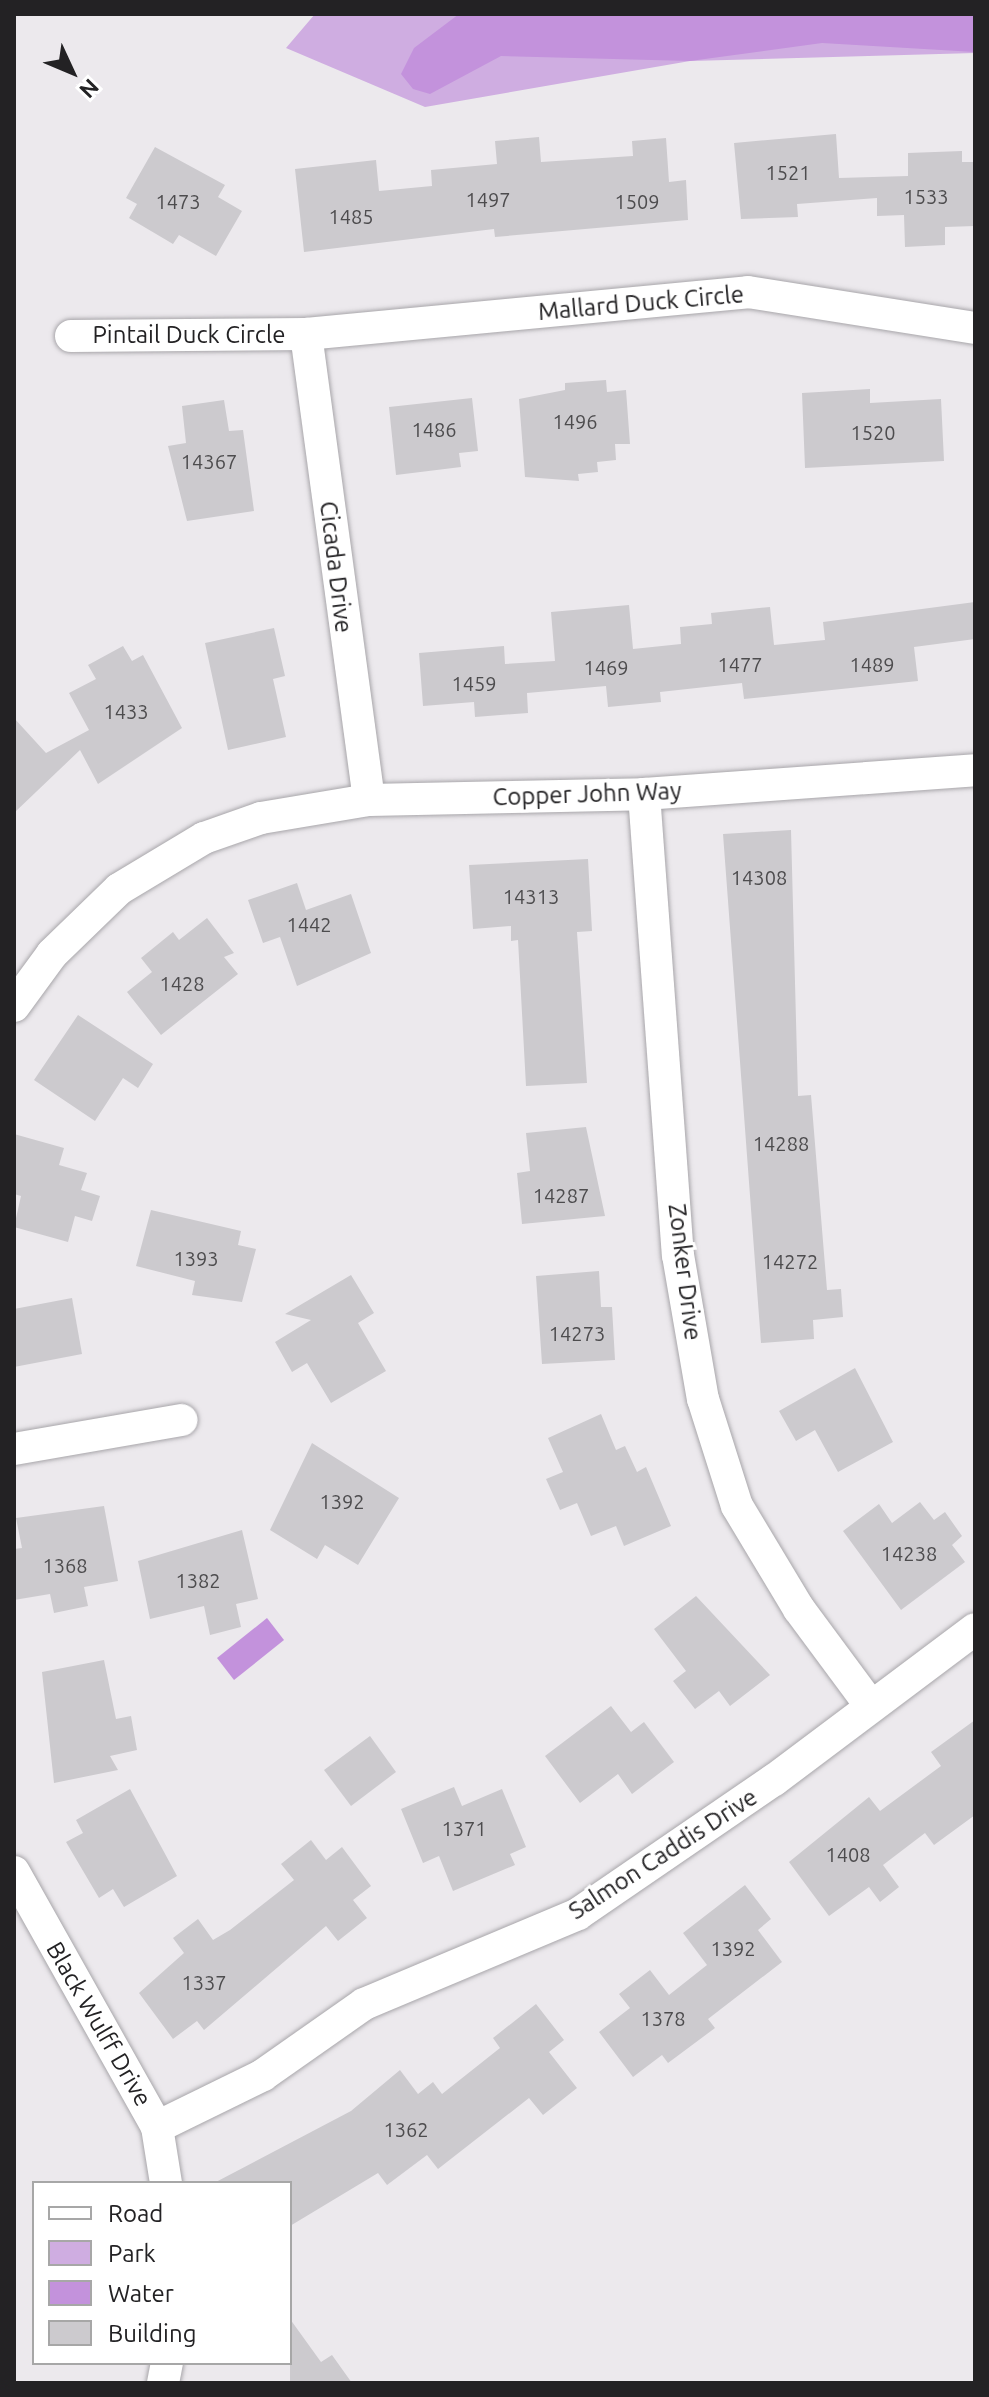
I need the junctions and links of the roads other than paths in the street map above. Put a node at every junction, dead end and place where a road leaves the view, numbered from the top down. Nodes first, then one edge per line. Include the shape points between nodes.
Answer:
1 (975, 328) edge
2 (306, 334) junction
3 (71, 336) dead end
4 (975, 770) edge
5 (644, 794) junction
6 (369, 800) junction
7 (14, 1006) edge
8 (182, 1420) dead end
9 (14, 1449) edge
10 (975, 1629) edge
11 (870, 1705) junction
12 (14, 1872) edge
13 (157, 2127) junction
14 (166, 2181) edge

1 - 2 street, Mallard Duck Circle via 748,292
2 - 3 street, Pintail Duck Circle
2 - 6 street, Cicada Drive
4 - 5 street, Copper John Way
5 - 6 street, Copper John Way
5 - 11 street, Zonker Drive via 678,1255 703,1399 737,1506 799,1609
6 - 7 street, Copper John Way via 261,818 204,838 119,889 52,954
8 - 9 street
10 - 11 street, Salmon Caddis Drive
11 - 13 street, Salmon Caddis Drive via 578,1914 364,2004 263,2075
12 - 13 street, Black Wulff Drive
13 - 14 street, Black Wulff Drive

